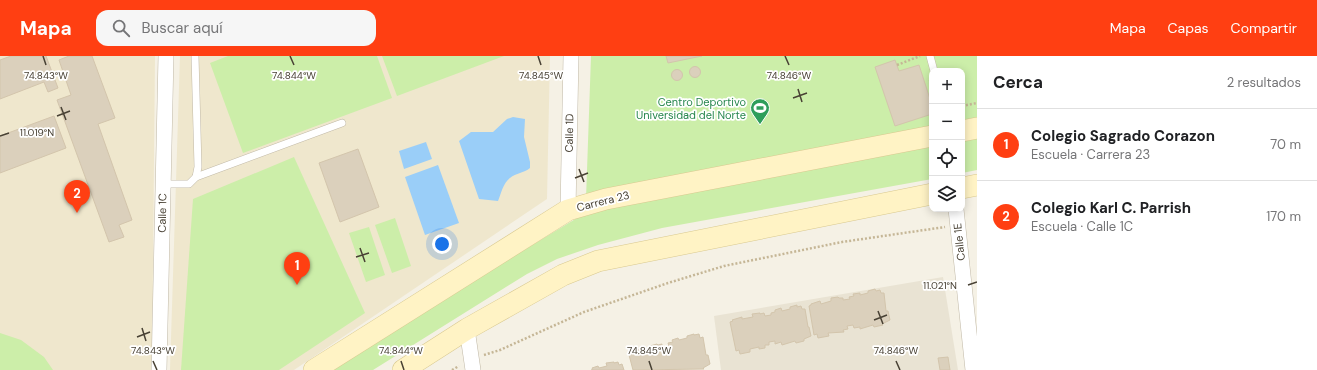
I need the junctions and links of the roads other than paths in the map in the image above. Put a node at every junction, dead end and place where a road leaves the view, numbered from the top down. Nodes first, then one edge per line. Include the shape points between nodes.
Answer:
1 (166, 56) edge
2 (195, 56) edge
3 (571, 56) edge
4 (930, 56) edge
5 (933, 68) edge
6 (342, 123) dead end
7 (977, 128) edge
8 (965, 130) edge
9 (929, 137) edge
10 (196, 177) junction
11 (163, 184) junction
12 (977, 185) edge
13 (965, 187) edge
14 (929, 195) edge
15 (568, 210) junction
16 (956, 212) edge
17 (468, 329) junction
18 (472, 365) edge
19 (159, 370) edge
20 (314, 370) edge
21 (403, 370) edge
22 (973, 370) edge

1 - 11 street, Calle 1C
2 - 10 lane via 198,156
3 - 15 street, Calle 1D
4 - 5 lane
6 - 10 lane
7 - 8 main road
9 - 15 main road, Carrera 23 via 606,199
10 - 11 lane via 189,184
11 - 19 street, Calle 1C
12 - 13 main road
14 - 17 main road via 598,261 563,275
15 - 20 main road, Carrera 23
16 - 22 street, Calle 1E
17 - 18 street
17 - 21 main road

